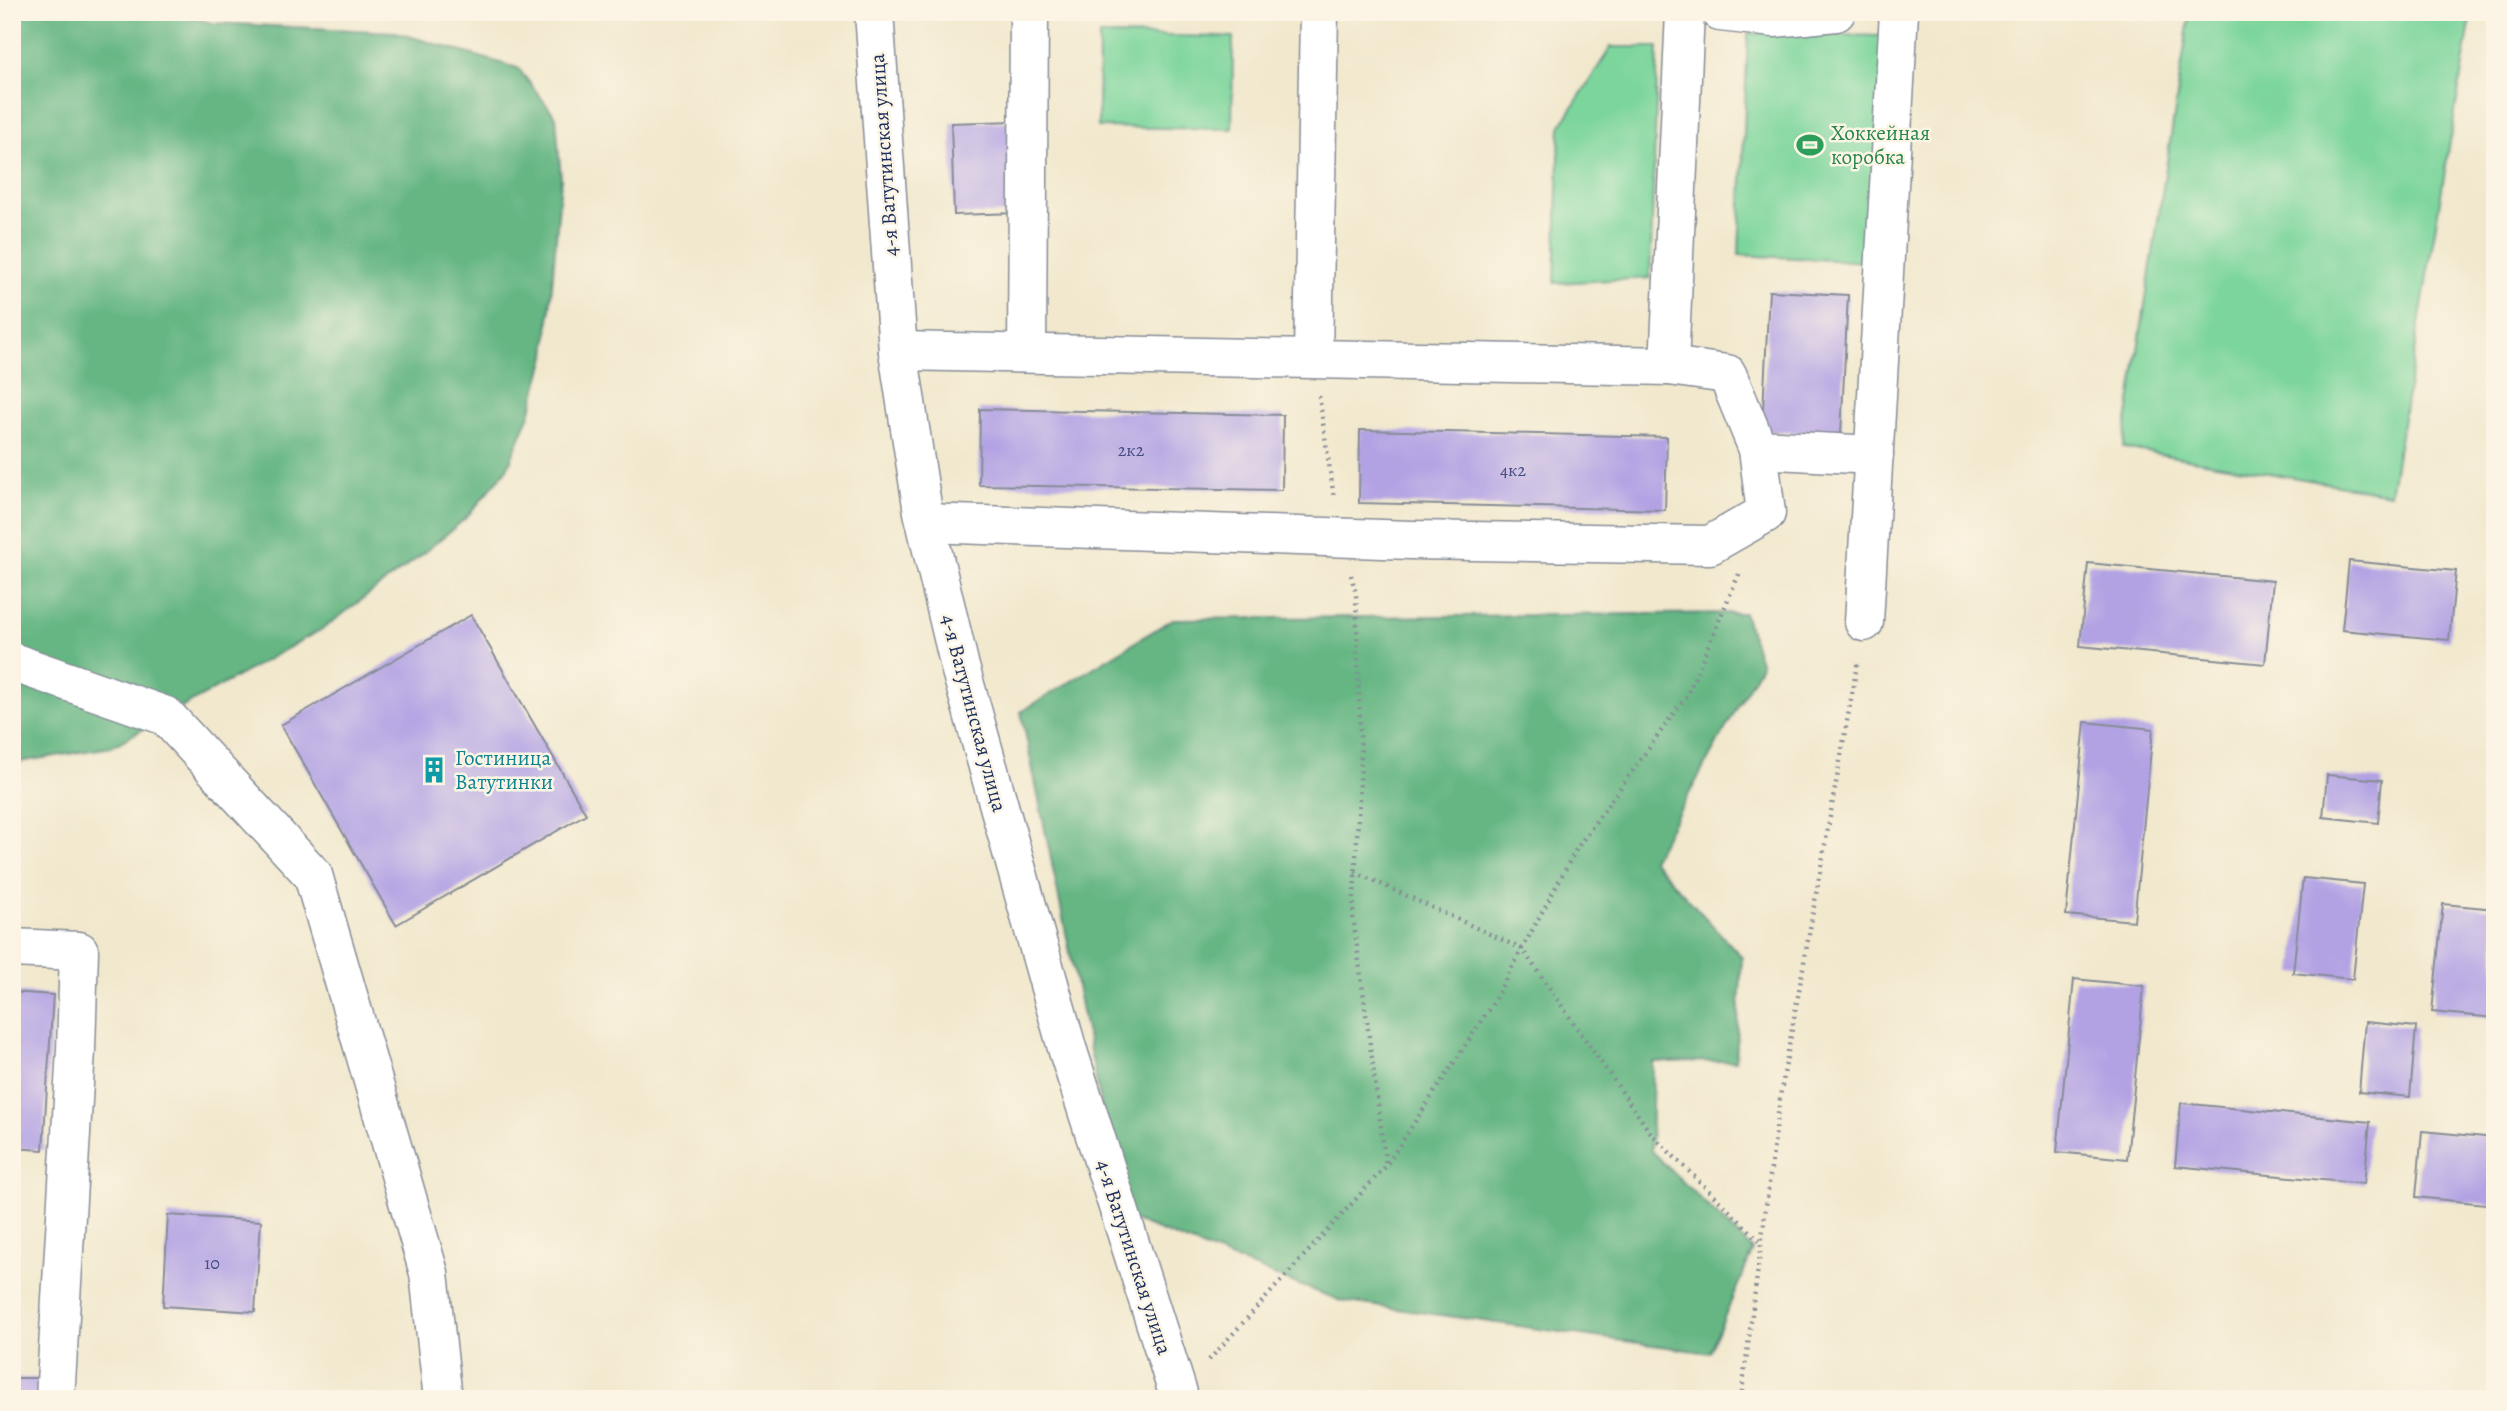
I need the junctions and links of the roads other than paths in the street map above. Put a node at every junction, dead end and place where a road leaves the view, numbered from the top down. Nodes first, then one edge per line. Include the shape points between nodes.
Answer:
1 (874, 12) edge
2 (1029, 12) edge
3 (1319, 12) edge
4 (1685, 12) edge
5 (1720, 12) edge
6 (1836, 12) edge
7 (1899, 12) edge
8 (1777, 15) edge
9 (898, 351) junction
10 (1027, 353) junction
11 (1313, 357) junction
12 (1670, 366) junction
13 (1758, 449) junction
14 (1874, 455) junction
15 (926, 523) junction
16 (1864, 622) road end
17 (12, 662) edge
18 (12, 948) edge
19 (1178, 1393) road end
20 (55, 1399) edge
21 (443, 1399) edge

1 - 9 street, 4-я Ватутинская улица
2 - 10 street
3 - 11 street
4 - 12 street
5 - 8 street
6 - 8 street
7 - 14 street
9 - 10 street
9 - 15 street, 4-я Ватутинская улица
10 - 11 street
11 - 12 street
12 - 13 street via 1727,374
13 - 14 street
13 - 15 street via 1766,513 1710,545
14 - 16 street
15 - 19 street, 4-я Ватутинская улица via 960,667 1063,1035
17 - 21 street via 166,716 313,875 429,1273
18 - 20 street via 79,951

